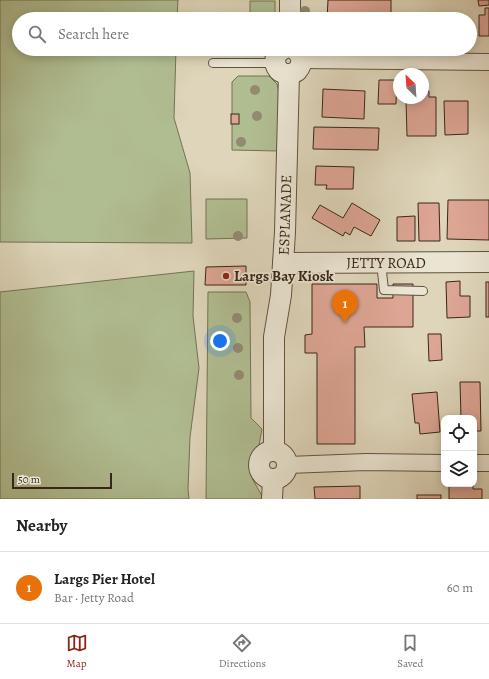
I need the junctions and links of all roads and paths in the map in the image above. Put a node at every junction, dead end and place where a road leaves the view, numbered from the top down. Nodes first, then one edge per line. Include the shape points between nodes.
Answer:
1 (290, 0) edge
2 (290, 12) edge
3 (288, 59) edge
4 (489, 62) edge
5 (213, 63) dead end
6 (381, 262) junction
7 (489, 262) edge
8 (283, 263) junction
9 (423, 291) dead end
10 (274, 450) junction
11 (441, 462) edge
12 (477, 463) edge
13 (489, 463) edge
14 (288, 465) junction
15 (273, 479) junction
16 (272, 499) edge

1 - 2 street
3 - 4 street
3 - 5 lane
3 - 8 street, ESPLANADE
6 - 7 street, JETTY ROAD
6 - 8 street, JETTY ROAD
6 - 9 lane via 384,290
8 - 10 street, ESPLANADE via 274,337
10 - 14 street via 282,453
10 - 15 street via 264,453 259,462 263,476
11 - 14 street
12 - 13 street
14 - 15 street via 285,474
15 - 16 street

